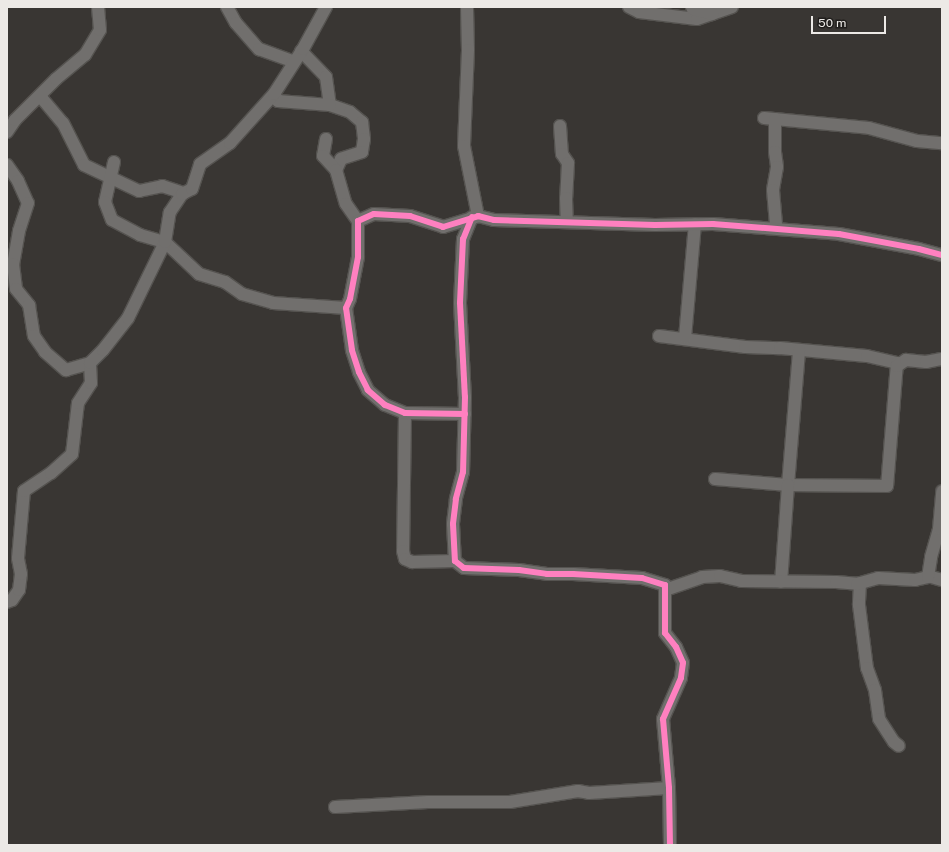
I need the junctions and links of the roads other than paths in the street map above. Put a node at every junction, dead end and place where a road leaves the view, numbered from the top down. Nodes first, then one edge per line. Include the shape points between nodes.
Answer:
1 (98, 7) edge
2 (227, 7) edge
3 (326, 7) edge
4 (467, 7) edge
5 (628, 7) edge
6 (692, 7) edge
7 (732, 7) edge
8 (712, 14) junction
9 (302, 51) junction
10 (294, 62) junction
11 (274, 94) junction
12 (40, 96) junction
13 (330, 105) junction
14 (560, 126) dead end
15 (7, 132) edge
16 (326, 139) dead end
17 (942, 142) edge
18 (114, 162) dead end
19 (7, 165) edge
20 (336, 170) junction
21 (110, 178) junction
22 (184, 193) junction
23 (475, 217) junction
24 (358, 221) junction
25 (566, 222) junction
26 (695, 224) junction
27 (776, 228) junction
28 (164, 242) junction
29 (942, 256) edge
30 (10, 269) edge
31 (346, 308) junction
32 (659, 336) dead end
33 (685, 338) junction
34 (799, 350) junction
35 (942, 359) edge
36 (90, 362) junction
37 (897, 366) junction
38 (405, 413) junction
39 (465, 414) junction
40 (715, 479) dead end
41 (788, 485) junction
42 (942, 491) edge
43 (455, 561) junction
44 (928, 576) junction
45 (942, 580) edge
46 (780, 582) junction
47 (860, 583) junction
48 (665, 590) junction
49 (7, 602) edge
50 (899, 746) dead end
51 (669, 788) junction
52 (335, 807) dead end
53 (670, 845) edge

1 - 12 street via 100,30 85,55
2 - 10 street via 236,23 259,49
3 - 9 street
4 - 23 street via 464,146
5 - 8 street via 639,12 697,19
6 - 8 street
7 - 8 street
9 - 10 street
9 - 13 street via 326,76
10 - 11 street
11 - 13 street via 278,101
11 - 22 street via 230,143 200,164 192,189
12 - 15 street via 15,120
12 - 21 street via 63,123 84,165
13 - 20 street via 350,112 362,122 364,139 362,152 341,159
14 - 25 street via 562,154 568,163
16 - 20 street via 323,156
17 - 27 street via 899,138 884,131 863,128 770,119 777,167 773,190
18 - 21 street
19 - 30 street via 28,203
20 - 24 street via 346,204
21 - 22 street via 139,191 162,186
21 - 28 street via 105,202 112,220 140,235
22 - 28 street via 170,212
23 - 24 street via 443,227 410,216 374,214
23 - 25 street
23 - 39 street via 463,239 460,303
24 - 31 street via 358,257
25 - 26 street
26 - 27 street
26 - 33 street
27 - 29 street via 839,234 920,249
28 - 31 street via 199,274 225,282 242,294 273,303
28 - 36 street via 128,318
30 - 36 street via 16,289 29,305 34,336 45,352 66,370
31 - 38 street via 352,350 368,390 385,405
32 - 33 street
33 - 34 street via 745,347
34 - 37 street via 867,356 897,363
34 - 41 street
35 - 37 street via 926,362 906,360
36 - 49 street via 91,383 78,403 72,454 51,473 24,491 18,558 21,574 19,590 12,600
37 - 41 street via 887,486
38 - 39 street
38 - 43 street via 405,559 412,562
39 - 43 street via 462,472 453,524
40 - 41 street
41 - 46 street
42 - 44 street via 939,529
43 - 48 street via 464,568 642,578 665,585
44 - 45 street
44 - 47 street via 915,580 878,578
46 - 47 street
46 - 48 street via 741,581 720,576 702,577
47 - 50 street via 858,605 867,668 875,690 879,719
48 - 51 street via 665,633 676,647 683,663 681,678 663,718
51 - 52 street via 589,793 578,791 510,802 428,802
51 - 53 street

